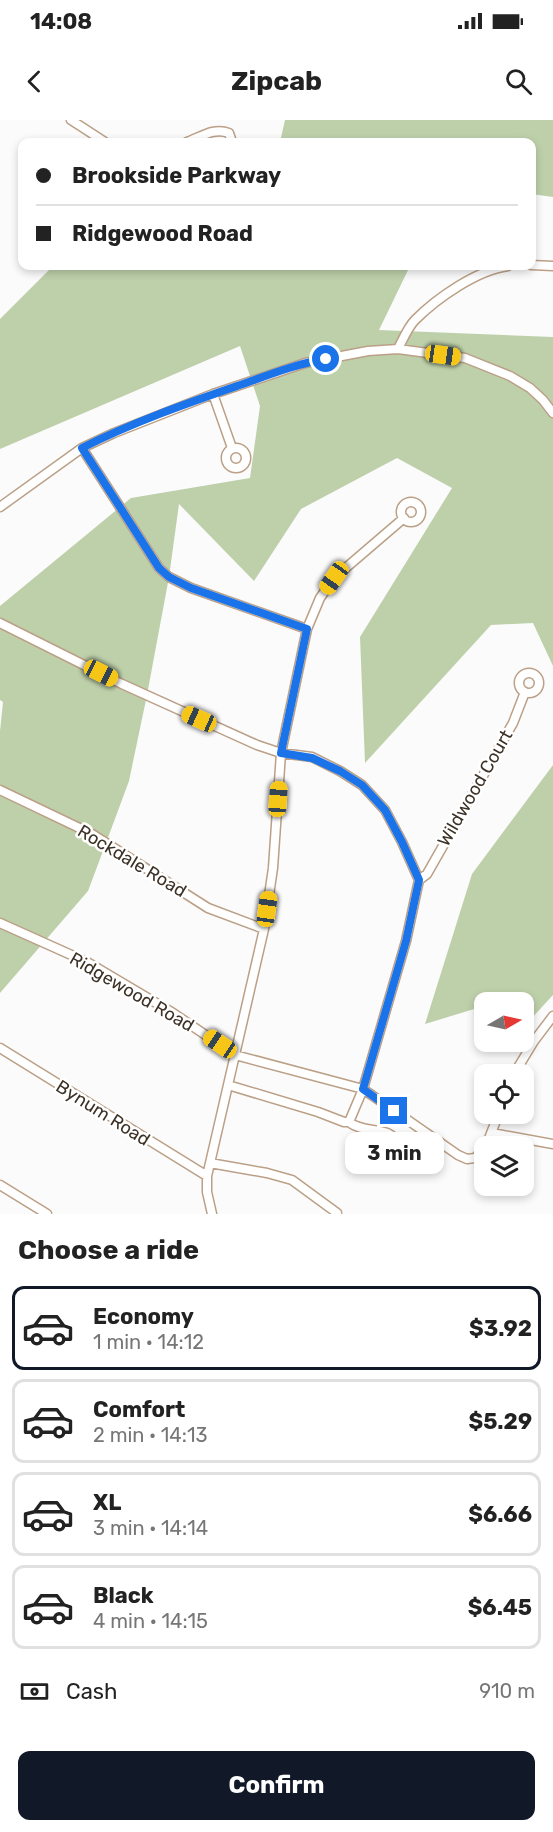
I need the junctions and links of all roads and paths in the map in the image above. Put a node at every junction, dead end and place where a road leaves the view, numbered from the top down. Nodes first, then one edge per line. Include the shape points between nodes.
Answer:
1 (71, 120) edge
2 (99, 138) edge
3 (196, 138) edge
4 (231, 138) edge
5 (536, 265) edge
6 (553, 266) edge
7 (486, 270) edge
8 (398, 348) junction
9 (213, 394) junction
10 (553, 413) edge
11 (82, 448) junction
12 (232, 448) dead end
13 (0, 507) edge
14 (404, 518) dead end
15 (0, 623) edge
16 (307, 629) junction
17 (525, 692) dead end
18 (281, 753) junction
19 (0, 790) edge
20 (419, 880) junction
21 (0, 923) edge
22 (264, 929) junction
23 (553, 1016) edge
24 (0, 1048) edge
25 (235, 1055) junction
26 (520, 1064) edge
27 (228, 1085) junction
28 (363, 1089) junction
29 (349, 1122) junction
30 (495, 1124) edge
31 (492, 1133) junction
32 (490, 1136) edge
33 (440, 1142) junction
34 (553, 1144) edge
35 (474, 1158) edge
36 (210, 1163) junction
37 (207, 1176) junction
38 (0, 1185) edge
39 (337, 1213) edge
40 (47, 1214) edge
41 (212, 1214) edge

1 - 2 street
3 - 4 street via 222,130 230,133
5 - 6 street
7 - 8 street via 413,321
8 - 9 street via 304,363
8 - 10 street via 465,358 485,365 530,388
9 - 11 street
9 - 12 street
11 - 13 street
11 - 16 street via 159,568 169,577
14 - 16 street via 334,578 320,598
15 - 18 street via 130,688
16 - 18 street
17 - 20 street, Wildwood Court via 513,723 427,874
18 - 20 street via 312,758 362,785 385,810
18 - 22 street via 273,868
19 - 22 street, Rockdale Road via 92,834 208,908
20 - 28 street via 406,941
21 - 25 street, Ridgewood Road via 87,963
22 - 25 street
23 - 26 street
24 - 37 street, Bynum Road
25 - 27 street
25 - 28 street, Ridgewood Road
27 - 29 street
27 - 36 street
28 - 29 street
28 - 33 street, Ridgewood Road
29 - 33 street via 394,1137 399,1152 410,1157 427,1152
30 - 31 street, Ridgewood Road
31 - 32 street, Ridgewood Road
31 - 34 street
33 - 35 street, Ridgewood Road via 467,1159
36 - 37 street
36 - 39 street via 292,1180
37 - 41 street
38 - 40 street

